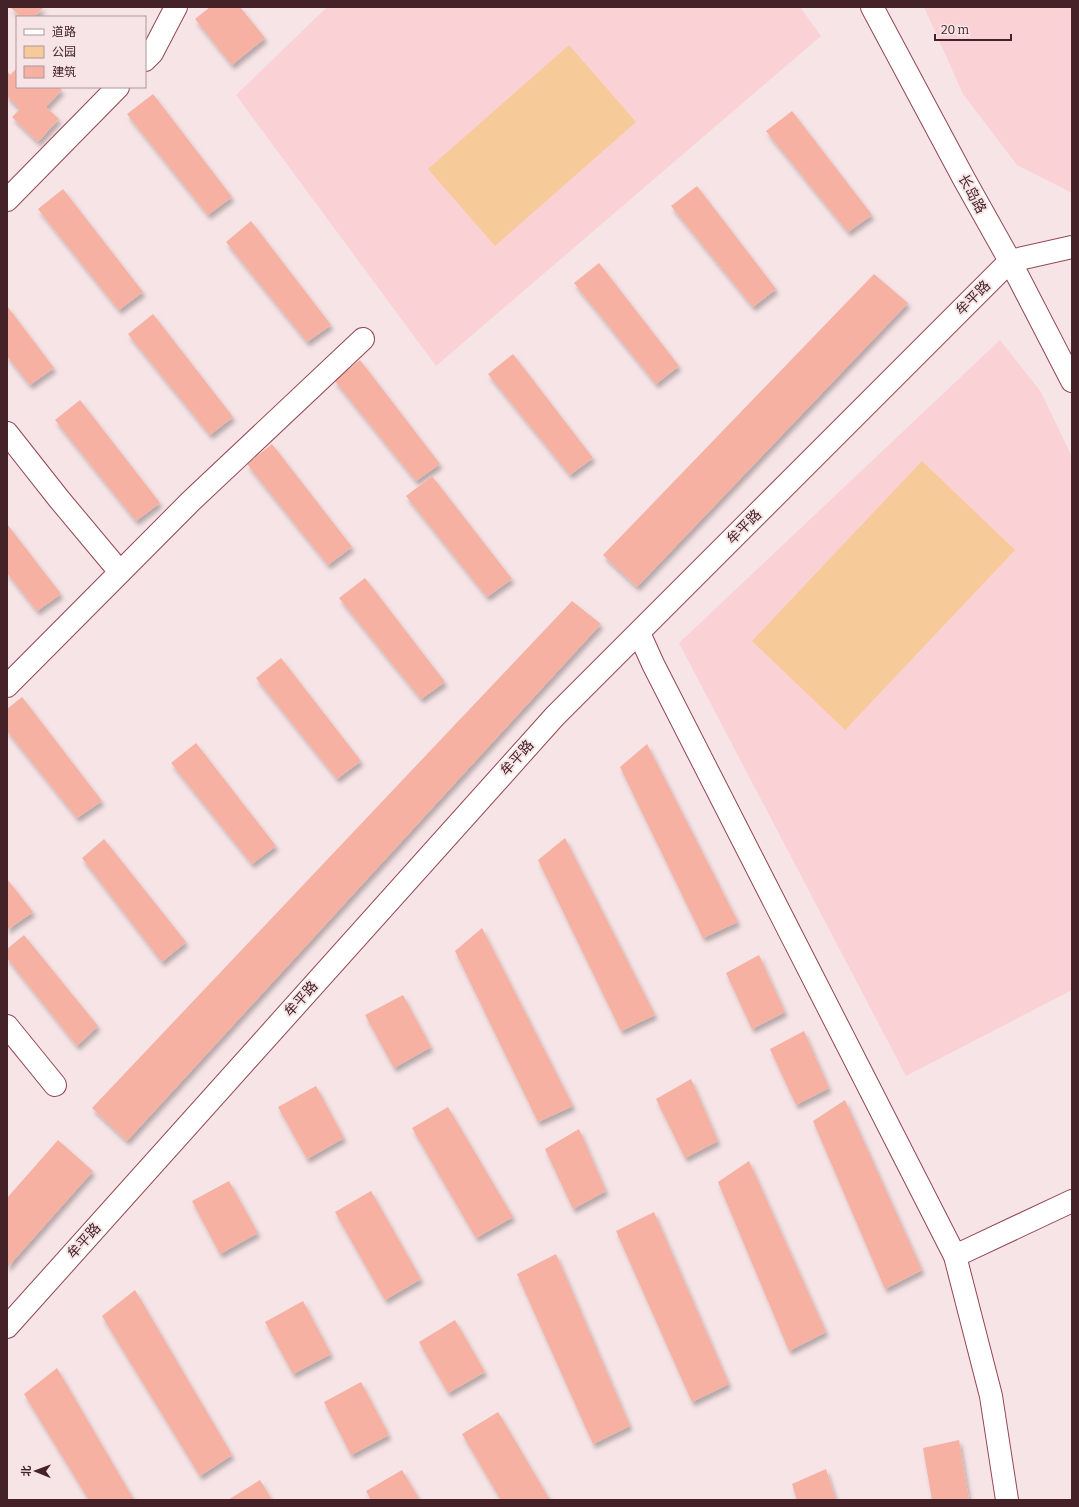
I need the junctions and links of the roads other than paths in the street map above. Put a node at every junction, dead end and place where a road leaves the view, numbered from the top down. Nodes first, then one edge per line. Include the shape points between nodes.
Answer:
1 (176, 7) edge
2 (872, 7) edge
3 (146, 59) edge
4 (117, 88) edge
5 (7, 200) edge
6 (1072, 247) edge
7 (1010, 261) junction
8 (363, 339) dead end
9 (1072, 381) edge
10 (7, 433) edge
11 (120, 572) junction
12 (639, 633) junction
13 (7, 686) edge
14 (7, 1026) edge
15 (55, 1084) dead end
16 (1072, 1201) edge
17 (955, 1256) junction
18 (7, 1327) edge
19 (1007, 1500) edge

1 - 3 street via 152,53
2 - 7 street, 长岛路
4 - 5 street
6 - 7 street
7 - 9 street, 长岛路
7 - 12 street, 牟平路
8 - 11 street via 191,501
10 - 11 street
11 - 13 street
12 - 17 street
12 - 18 street, 牟平路 via 554,716
14 - 15 street
16 - 17 street
17 - 19 street via 991,1396

